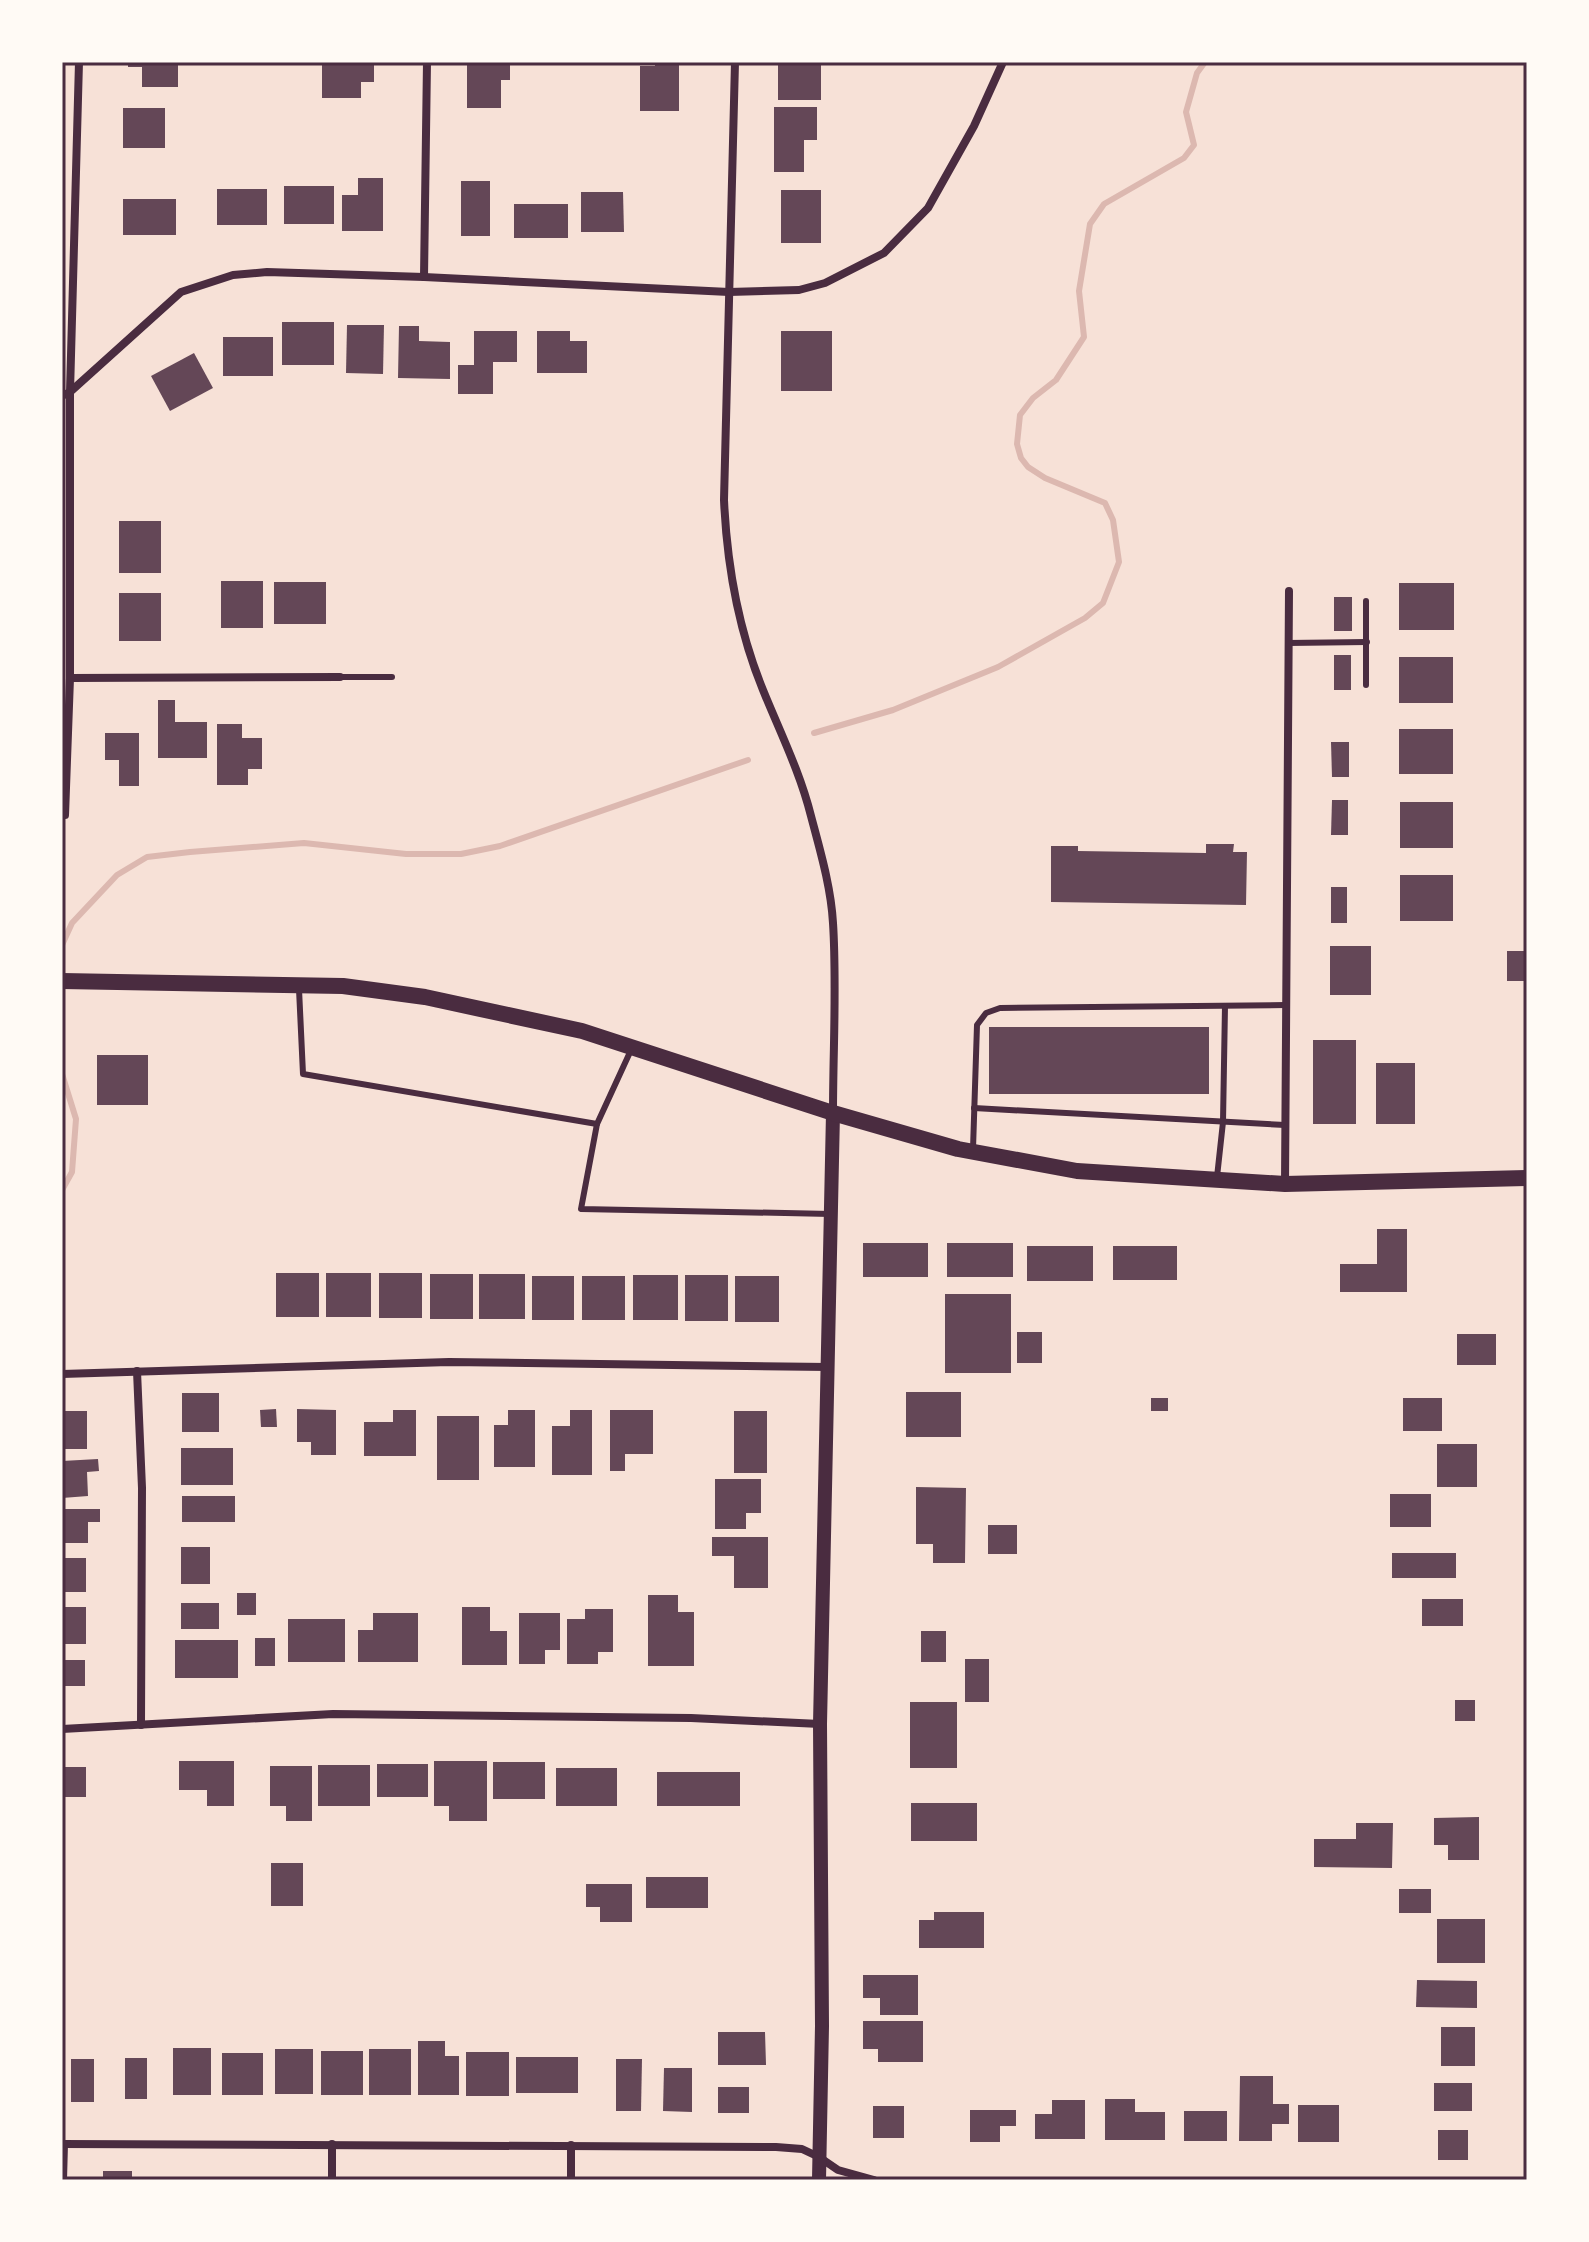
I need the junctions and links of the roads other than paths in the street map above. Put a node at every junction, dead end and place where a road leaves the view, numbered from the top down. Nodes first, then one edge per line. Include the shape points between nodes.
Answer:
1 (79, 62) edge
2 (427, 62) edge
3 (735, 62) edge
4 (1003, 62) edge
5 (424, 277) junction
6 (729, 292) junction
7 (66, 394) edge
8 (1289, 591) dead end
9 (1366, 601) dead end
10 (1367, 642) junction
11 (1288, 643) junction
12 (340, 677) joint
13 (392, 677) dead end
14 (70, 678) junction
15 (1366, 685) dead end
16 (65, 815) dead end
17 (62, 981) edge
18 (299, 985) junction
19 (1286, 1005) junction
20 (1225, 1006) junction
21 (632, 1047) junction
22 (974, 1108) junction
23 (833, 1113) junction
24 (1223, 1122) junction
25 (597, 1124) junction
26 (1285, 1125) junction
27 (973, 1152) junction
28 (1527, 1178) edge
29 (1217, 1181) junction
30 (1285, 1184) junction
31 (831, 1214) junction
32 (828, 1367) junction
33 (137, 1371) junction
34 (62, 1374) edge
35 (820, 1724) junction
36 (141, 1725) junction
37 (62, 1729) edge
38 (63, 2144) edge
39 (332, 2144) junction
40 (571, 2145) junction
41 (819, 2157) junction
42 (63, 2180) edge
43 (332, 2180) edge
44 (571, 2180) edge
45 (819, 2180) edge
46 (874, 2180) edge

1 - 7 street
2 - 5 street
3 - 6 street
4 - 6 street via 928,208 884,253 799,290
5 - 6 street
5 - 7 street via 267,272 208,282 181,292
6 - 23 street via 724,500 729,566 738,616 811,812 828,888 833,922
7 - 14 street
8 - 11 street
9 - 10 lane
10 - 11 lane
10 - 15 lane
11 - 19 street
12 - 13 lane
12 - 14 street
14 - 16 street
17 - 18 main road
18 - 21 main road via 425,997
18 - 25 lane via 303,1074
19 - 20 lane
19 - 26 street
20 - 22 lane via 1000,1008 986,1013 977,1025
20 - 24 lane
21 - 23 main road
21 - 25 lane
22 - 24 lane
22 - 27 lane
23 - 27 main road
23 - 31 street
24 - 26 lane
24 - 29 lane
25 - 31 lane via 581,1209
26 - 30 street
27 - 29 main road via 1077,1171
28 - 30 main road
29 - 30 main road
31 - 32 street
32 - 33 street via 449,1362
32 - 35 street
33 - 34 street
33 - 36 street
35 - 36 street via 333,1714
35 - 41 street
36 - 37 street
38 - 39 street
38 - 42 street
39 - 40 street
39 - 43 street
40 - 41 street via 776,2147
40 - 44 street
41 - 45 street
41 - 46 street via 838,2170

